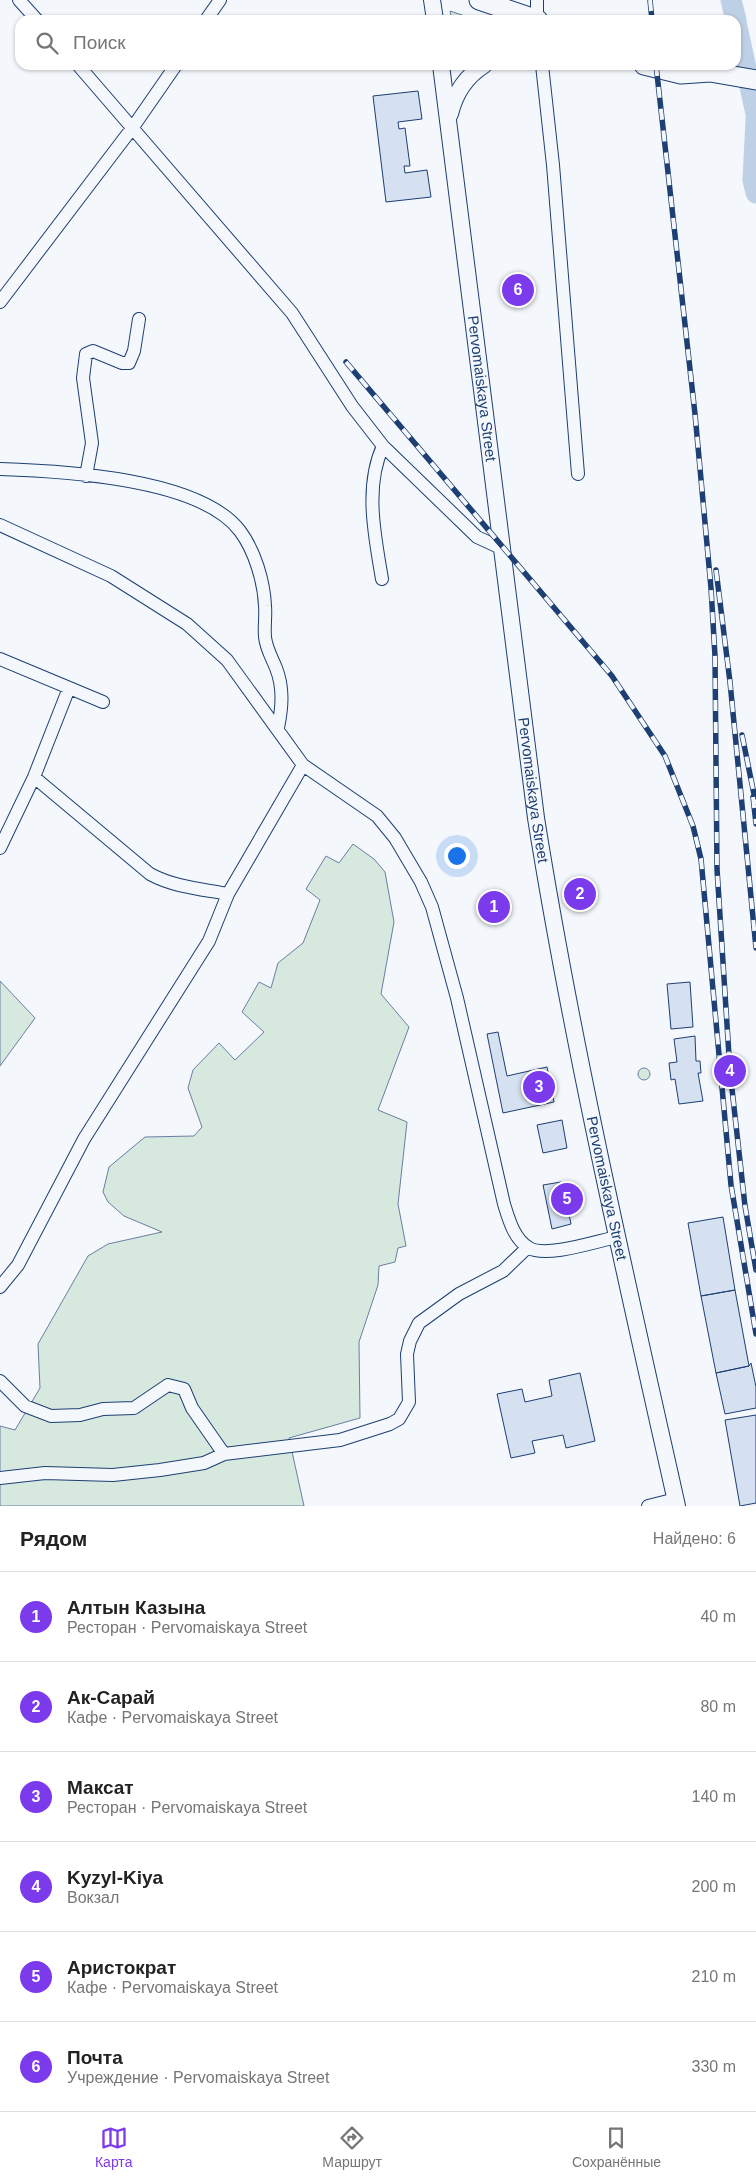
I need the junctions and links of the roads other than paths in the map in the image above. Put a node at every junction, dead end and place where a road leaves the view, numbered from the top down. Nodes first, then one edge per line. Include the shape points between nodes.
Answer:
1 (19, 0) edge
2 (220, 0) edge
3 (432, 0) edge
4 (479, 0) edge
5 (538, 0) edge
6 (32, 15) edge
7 (210, 15) edge
8 (434, 15) edge
9 (522, 15) edge
10 (537, 15) edge
11 (82, 70) edge
12 (173, 70) edge
13 (442, 70) edge
14 (476, 70) edge
15 (543, 70) edge
16 (665, 70) edge
17 (696, 70) edge
18 (713, 70) edge
19 (756, 80) edge
20 (449, 119) junction
21 (133, 127) junction
22 (0, 302) edge
23 (139, 319) dead end
24 (382, 446) junction
25 (0, 469) edge
26 (578, 474) dead end
27 (86, 476) junction
28 (0, 525) edge
29 (504, 549) junction
30 (382, 579) dead end
31 (0, 659) edge
32 (69, 688) junction
33 (104, 702) dead end
34 (278, 728) junction
35 (303, 765) junction
36 (34, 777) junction
37 (0, 848) edge
38 (228, 894) junction
39 (617, 1237) junction
40 (528, 1247) junction
41 (0, 1286) edge
42 (0, 1380) edge
43 (224, 1454) junction
44 (0, 1478) edge
45 (677, 1503) edge
46 (648, 1506) edge

1 - 6 street
2 - 7 street
3 - 8 main road
4 - 9 highway
5 - 10 street
11 - 21 street
12 - 21 street
13 - 20 main road, Pervomaiskaya Street
14 - 20 main road via 460,87
15 - 26 street
16 - 17 highway via 681,74
18 - 19 highway
20 - 29 main road, Pervomaiskaya Street
21 - 22 street
21 - 24 street via 292,312 352,406
23 - 27 street via 129,363 93,351 86,354 83,378 92,443
24 - 29 street via 477,537
24 - 30 street via 376,462 374,509 374,533
25 - 27 street
27 - 34 street via 178,492 220,513 241,533 259,574 266,641 281,683
28 - 34 street via 110,576 187,624 227,660
29 - 39 main road, Pervomaiskaya Street via 536,818 555,939
31 - 32 street
32 - 33 street
32 - 36 street
34 - 35 street
35 - 38 street
35 - 40 street via 377,816 395,838 421,882 432,908 457,998 504,1204 514,1232
36 - 37 street
36 - 38 street via 150,874 171,883
38 - 41 street via 209,941 84,1139 18,1265
39 - 40 street via 544,1251
39 - 45 main road, Pervomaiskaya Street
40 - 43 street via 504,1271 460,1294 419,1323 407,1354 409,1402 399,1420 340,1440
42 - 43 street via 25,1406 51,1416 80,1415 104,1408 134,1408 168,1385 177,1386 184,1390 192,1408
43 - 44 street via 204,1463 113,1475 45,1474
45 - 46 street

